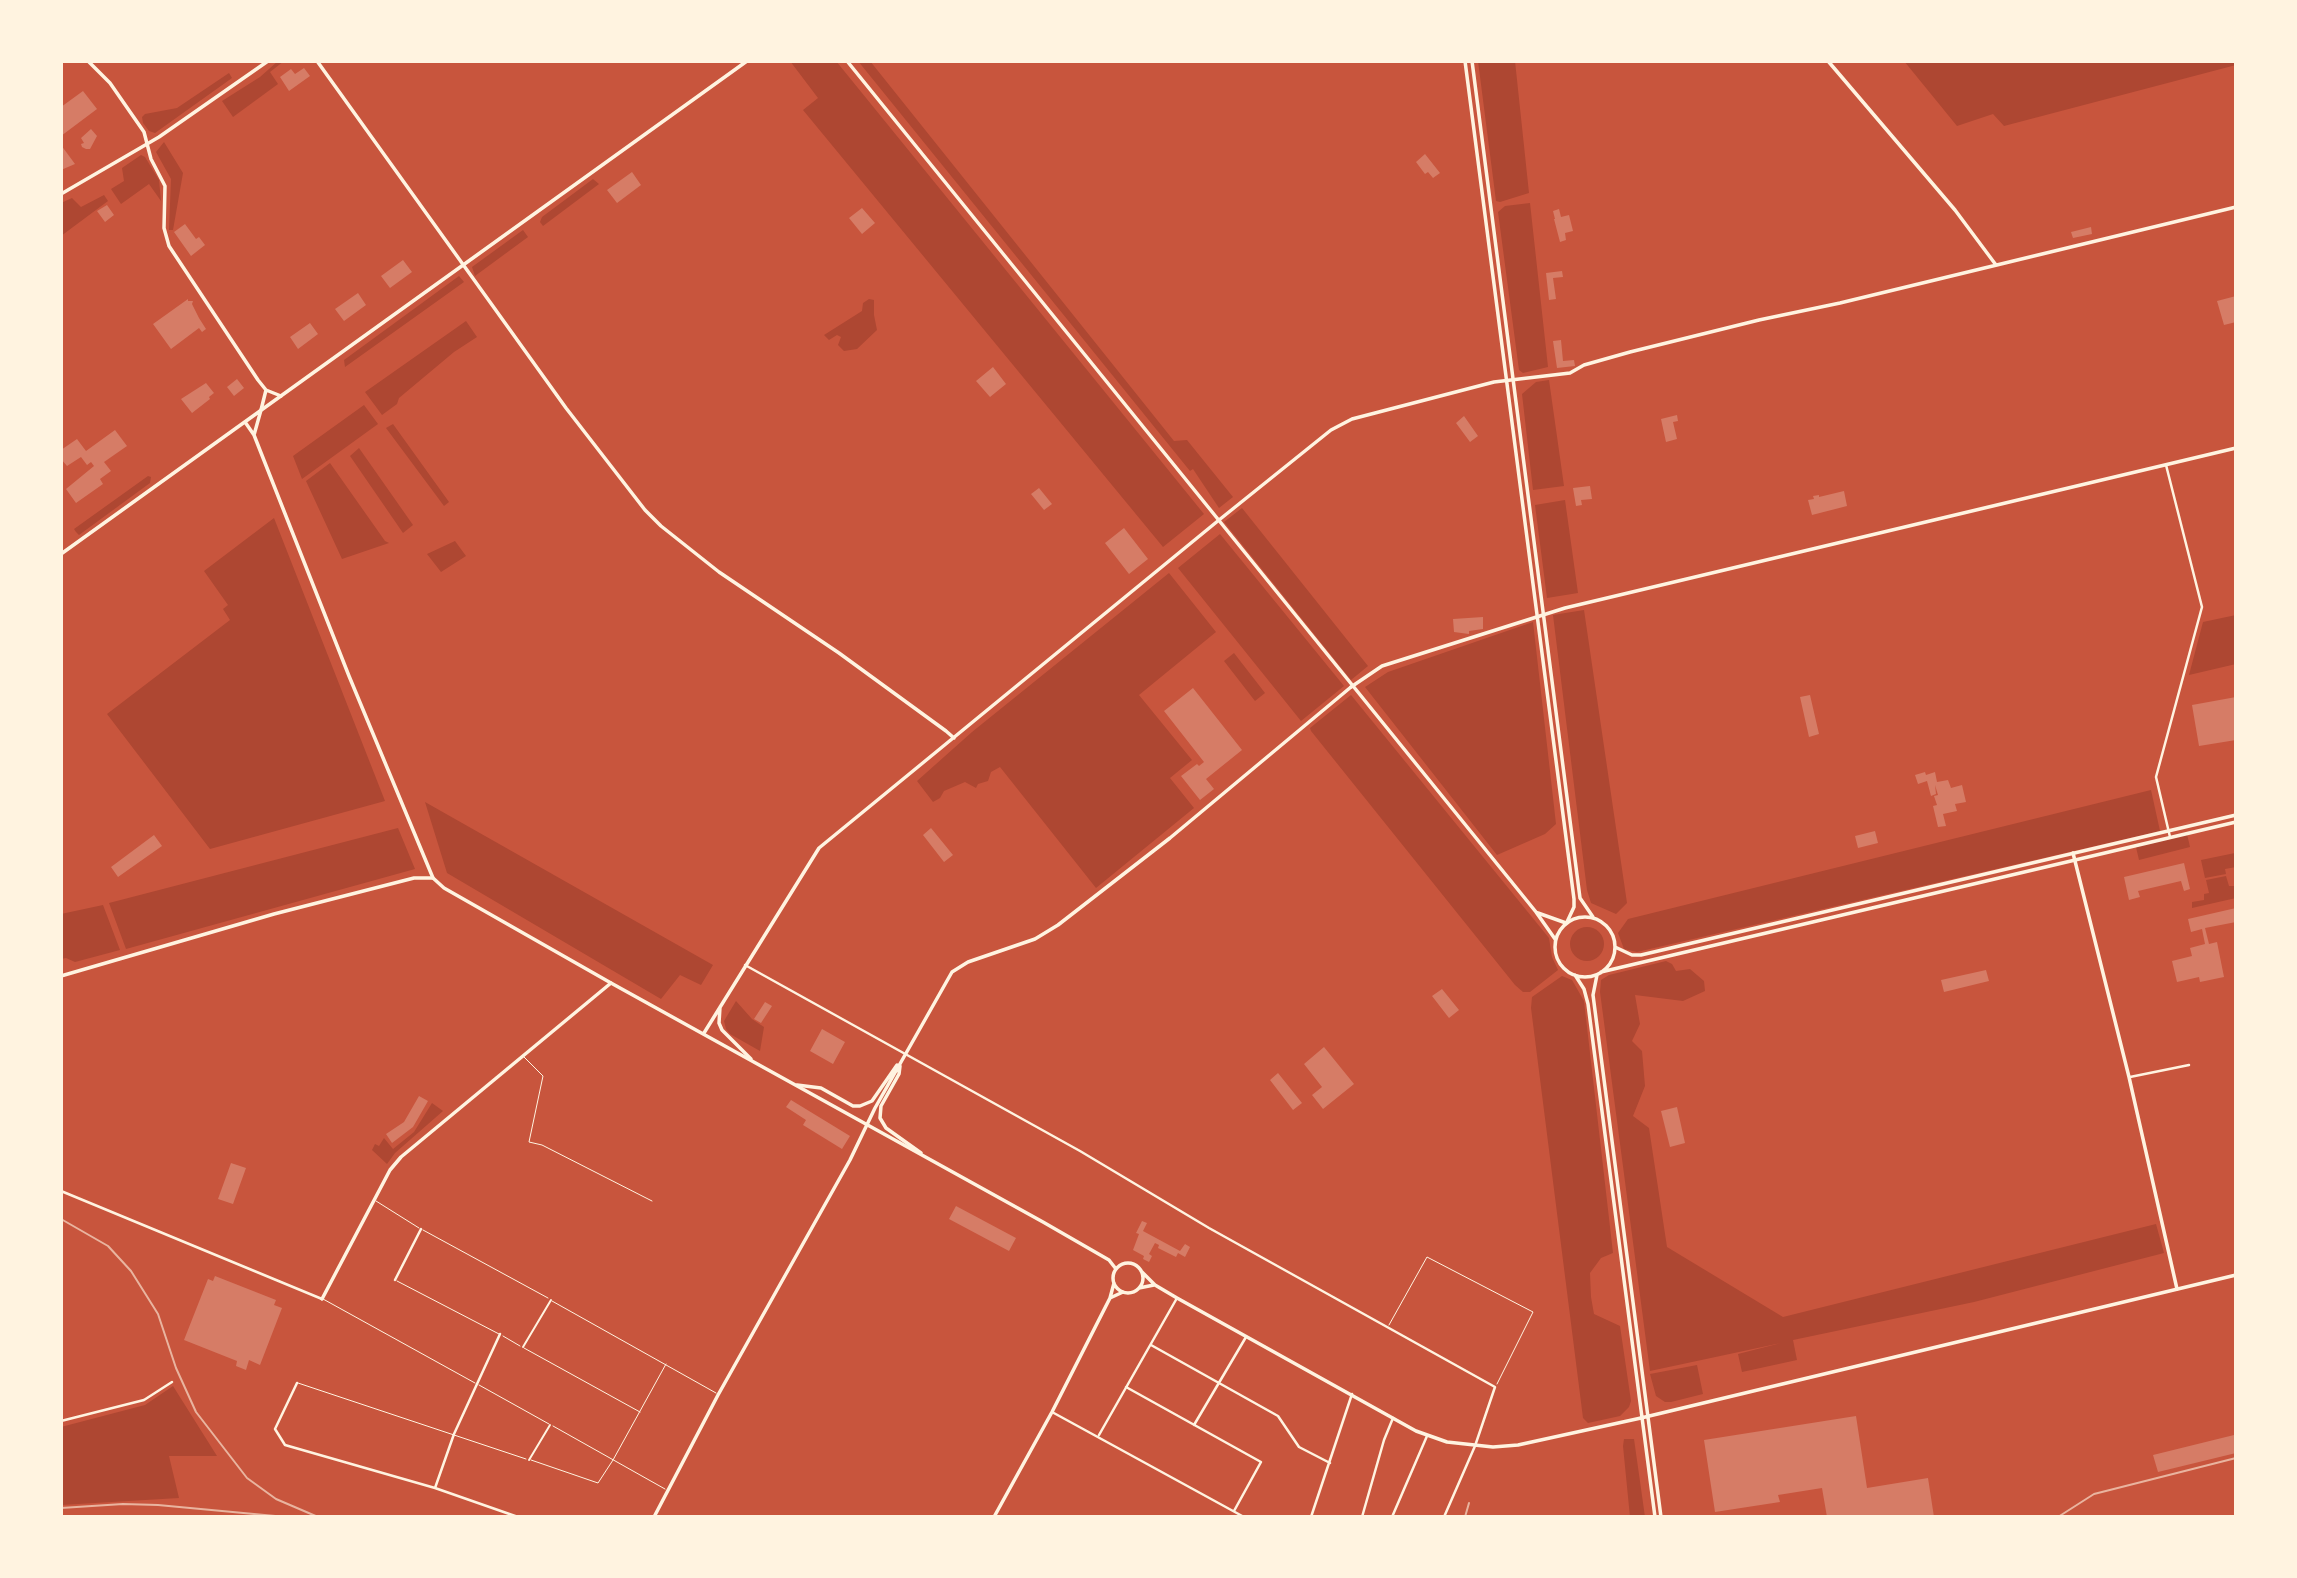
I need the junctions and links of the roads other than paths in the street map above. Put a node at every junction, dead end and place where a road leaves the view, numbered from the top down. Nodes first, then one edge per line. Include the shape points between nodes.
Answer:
1 (88, 61) edge
2 (268, 61) edge
3 (317, 61) edge
4 (747, 61) edge
5 (847, 61) edge
6 (1465, 61) edge
7 (1472, 61) edge
8 (1828, 61) edge
9 (147, 144) junction
10 (61, 194) edge
11 (2236, 207) edge
12 (463, 265) junction
13 (1997, 265) junction
14 (1512, 379) junction
15 (1505, 380) junction
16 (266, 390) junction
17 (281, 396) junction
18 (261, 410) junction
19 (245, 422) junction
20 (254, 435) junction
21 (2236, 449) edge
22 (2166, 465) junction
23 (1219, 520) junction
24 (61, 554) edge
25 (1542, 614) junction
26 (1536, 616) junction
27 (1352, 687) junction
28 (954, 738) junction
29 (2236, 815) edge
30 (2236, 822) edge
31 (2169, 830) junction
32 (2170, 837) junction
33 (2073, 853) junction
34 (2074, 860) junction
35 (433, 878) junction
36 (1536, 912) junction
37 (1593, 918) junction
38 (1567, 922) junction
39 (1555, 939) junction
40 (1615, 947) junction
41 (745, 965) junction
42 (1599, 973) junction
43 (1575, 975) junction
44 (61, 976) edge
45 (611, 983) junction
46 (721, 1004) junction
47 (704, 1033) junction
48 (905, 1053) junction
49 (523, 1056) junction
50 (751, 1059) junction
51 (901, 1061) junction
52 (2189, 1065) dead end
53 (2129, 1077) junction
54 (797, 1085) junction
55 (866, 1124) junction
56 (923, 1155) junction
57 (61, 1191) edge
58 (374, 1200) junction
59 (652, 1201) dead end
60 (421, 1229) junction
61 (1109, 1260) junction
62 (1129, 1264) junction
63 (1116, 1269) junction
64 (1141, 1271) junction
65 (2236, 1275) edge
66 (395, 1280) joint
67 (1114, 1283) junction
68 (1155, 1285) junction
69 (1139, 1289) junction
70 (2177, 1289) junction
71 (1123, 1292) junction
72 (322, 1298) junction
73 (1110, 1298) junction
74 (1177, 1298) junction
75 (551, 1300) junction
76 (1388, 1327) junction
77 (500, 1334) junction
78 (1246, 1336) junction
79 (1151, 1345) junction
80 (523, 1347) junction
81 (666, 1364) junction
82 (172, 1382) dead end
83 (1219, 1382) junction
84 (297, 1383) joint
85 (476, 1384) junction
86 (1126, 1387) junction
87 (1495, 1387) junction
88 (1352, 1394) junction
89 (718, 1395) junction
90 (640, 1412) junction
91 (1052, 1412) junction
92 (1648, 1416) junction
93 (1393, 1418) junction
94 (1641, 1418) junction
95 (61, 1421) edge
96 (550, 1425) junction
97 (1194, 1425) junction
98 (454, 1434) junction
99 (1099, 1436) junction
100 (1427, 1436) junction
101 (1475, 1446) junction
102 (529, 1460) junction
103 (613, 1460) junction
104 (1330, 1463) junction
105 (435, 1489) junction
106 (667, 1490) junction
107 (1234, 1511) junction
108 (519, 1517) edge
109 (654, 1517) edge
110 (994, 1517) edge
111 (1244, 1517) edge
112 (1311, 1517) edge
113 (1362, 1517) edge
114 (1392, 1517) edge
115 (1444, 1517) edge
116 (1655, 1517) edge
117 (1661, 1517) edge

1 - 9 main road via 141,125
2 - 9 main road
3 - 12 main road
4 - 12 main road
5 - 23 main road
6 - 15 main road
7 - 14 main road
8 - 13 main road
9 - 10 main road
9 - 16 main road via 165,186 165,237
11 - 13 main road
12 - 17 main road
12 - 28 main road via 622,482 661,526
13 - 14 main road via 1630,352 1570,373
14 - 15 main road
14 - 25 main road
15 - 23 main road via 1342,423
15 - 26 main road
16 - 17 main road
16 - 18 main road
17 - 18 main road
18 - 19 main road
18 - 20 main road
19 - 20 main road
19 - 24 main road
20 - 35 main road
21 - 22 main road
22 - 25 main road
22 - 31 street via 2202,607 2157,777
23 - 27 main road
23 - 28 main road
25 - 26 main road
25 - 37 main road via 1580,898
26 - 27 main road via 1382,666
26 - 38 main road via 1574,899
27 - 36 main road
27 - 48 main road via 1058,925 1035,939 955,969
28 - 41 main road via 818,848
29 - 31 main road
30 - 32 main road
31 - 32 street
31 - 33 main road
32 - 34 main road
33 - 34 main road
33 - 40 main road via 1642,956
34 - 42 main road
34 - 53 main road
35 - 44 main road via 414,878
35 - 45 main road
36 - 38 main road
36 - 39 main road
37 - 38 main road
37 - 40 main road via 1610,929
38 - 39 main road
39 - 43 main road via 1560,964
40 - 42 main road via 1611,962
41 - 46 main road
41 - 48 street
42 - 43 main road
42 - 92 main road via 1594,1003
43 - 94 main road via 1588,1004
45 - 47 main road
45 - 49 main road
46 - 47 main road
46 - 50 main road via 722,1030
47 - 50 main road
48 - 51 main road
48 - 76 street
49 - 58 main road via 401,1157
49 - 59 lane via 543,1076 529,1142
50 - 54 main road
51 - 54 main road via 867,1105 853,1106 821,1088
51 - 55 main road
51 - 56 main road via 880,1118 886,1128
52 - 53 street
53 - 70 main road
54 - 55 main road
55 - 56 main road
55 - 89 main road
56 - 61 main road
57 - 72 street
58 - 60 lane
58 - 72 main road
60 - 66 street
60 - 75 lane
61 - 62 main road
61 - 63 main road
62 - 63 main road
62 - 64 main road
63 - 67 main road
64 - 68 main road
64 - 69 main road
65 - 70 main road
66 - 77 lane
67 - 71 main road
67 - 73 main road
68 - 69 main road
68 - 74 main road
69 - 71 main road
70 - 92 main road
71 - 73 main road
72 - 85 lane
73 - 91 main road
74 - 78 main road
74 - 79 street
75 - 80 street
75 - 81 lane
76 - 87 street
76 - 87 lane via 1426,1256 1533,1312
77 - 80 lane
77 - 85 street
78 - 83 street
78 - 88 main road
79 - 83 street
79 - 86 street
80 - 90 lane
81 - 89 lane
81 - 90 lane
82 - 95 street via 144,1400
83 - 97 street
83 - 104 street via 1278,1416 1299,1447
84 - 98 lane
84 - 105 street via 275,1429 285,1445
85 - 96 lane
85 - 98 street
86 - 97 street
86 - 99 street
87 - 101 street
88 - 93 main road
88 - 104 street
89 - 106 main road
90 - 103 lane
91 - 99 street
91 - 110 main road
92 - 94 main road
92 - 117 main road
93 - 100 main road
93 - 113 street
94 - 101 main road via 1534,1443
94 - 116 main road
96 - 102 street
96 - 103 lane
97 - 107 street via 1261,1462
98 - 102 lane
98 - 105 street
99 - 107 street
100 - 101 main road
100 - 114 street
101 - 115 street
102 - 103 lane via 597,1483
103 - 106 lane
104 - 112 street
105 - 108 street
106 - 109 main road
107 - 111 street

